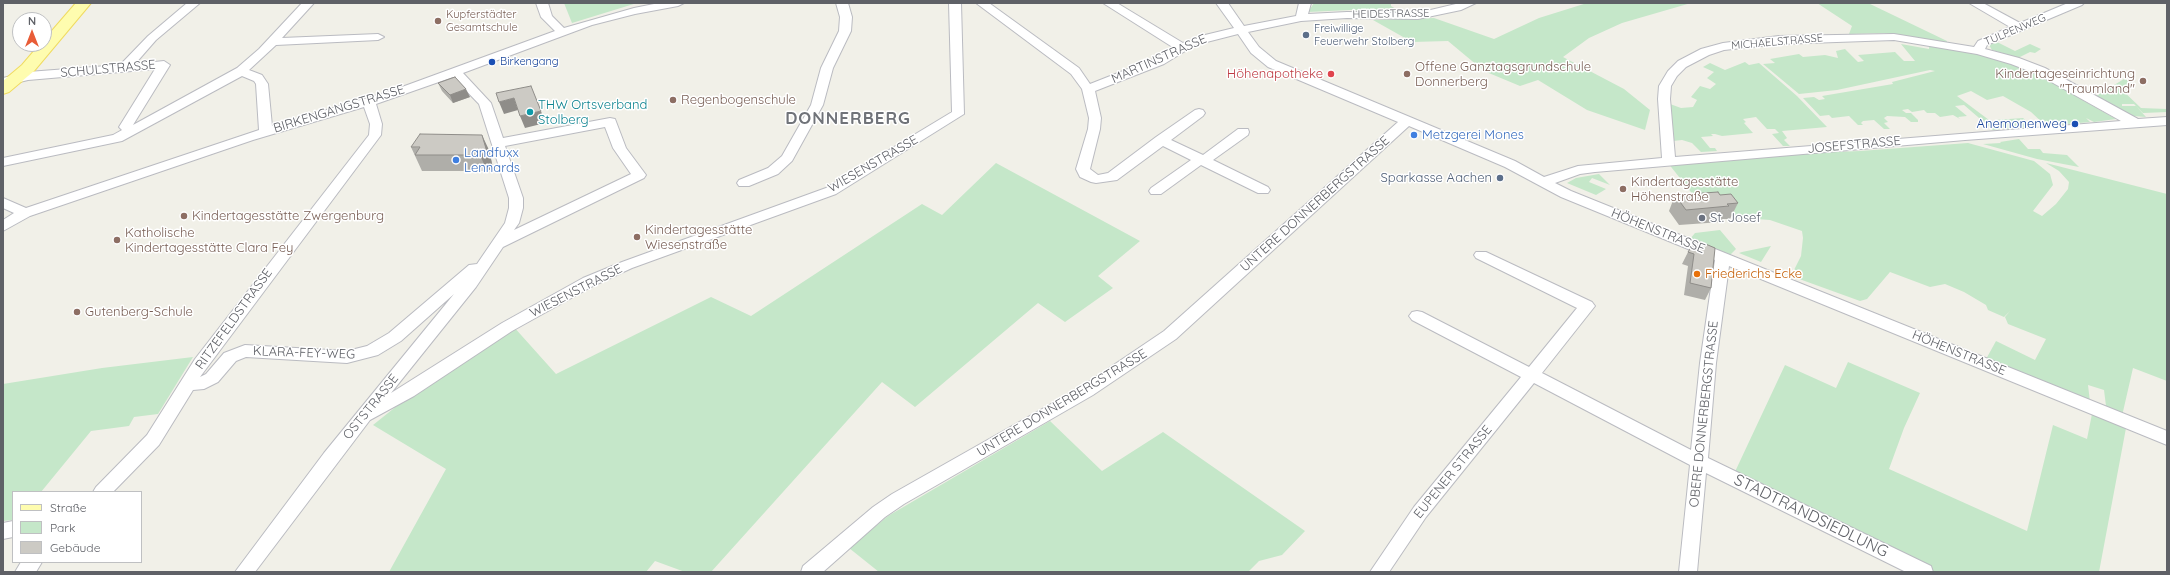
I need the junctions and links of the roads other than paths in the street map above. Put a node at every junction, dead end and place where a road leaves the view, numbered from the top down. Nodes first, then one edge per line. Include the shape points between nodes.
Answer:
1 (87, 3) edge
2 (194, 3) edge
3 (308, 3) edge
4 (542, 3) edge
5 (678, 3) edge
6 (842, 3) edge
7 (955, 3) edge
8 (982, 3) edge
9 (1109, 3) edge
10 (1222, 3) edge
11 (1305, 3) edge
12 (1470, 3) edge
13 (1975, 3) edge
14 (2078, 3) edge
15 (1301, 18) junction
16 (2019, 27) junction
17 (1240, 30) junction
18 (562, 32) junction
19 (378, 37) dead end
20 (272, 42) junction
21 (1183, 48) junction
22 (1978, 51) junction
23 (124, 68) junction
24 (241, 71) junction
25 (455, 72) junction
26 (19, 77) junction
27 (3, 82) edge
28 (3, 89) edge
29 (1088, 89) junction
30 (369, 102) junction
31 (1199, 113) dead end
32 (1408, 120) junction
33 (2167, 121) edge
34 (2135, 123) junction
35 (133, 130) junction
36 (266, 131) junction
37 (1243, 132) dead end
38 (1161, 140) junction
39 (499, 143) junction
40 (1202, 160) junction
41 (1669, 161) junction
42 (3, 162) edge
43 (1542, 182) junction
44 (744, 183) dead end
45 (1263, 190) dead end
46 (1156, 191) dead end
47 (3, 202) edge
48 (25, 213) junction
49 (3, 226) edge
50 (496, 247) junction
51 (1481, 255) dead end
52 (1723, 257) junction
53 (1417, 316) dead end
54 (1531, 376) junction
55 (187, 384) junction
56 (364, 415) junction
57 (2167, 438) edge
58 (1698, 461) junction
59 (103, 491) edge
60 (33, 563) edge
61 (24, 572) edge
62 (244, 572) edge
63 (810, 572) edge
64 (1380, 572) edge
65 (1688, 572) edge
66 (1924, 572) edge

1 - 26 main road
2 - 23 street via 152,38
3 - 20 street
4 - 18 street via 547,17
5 - 18 street, BIRKENGANGSTRASSE via 610,16
6 - 44 street via 846,17 845,31 827,68 817,105 787,158 773,171
7 - 56 street, WIESENSTRASSE via 958,114 831,191 608,272 588,282 507,327 408,392
8 - 29 street via 1075,71
9 - 21 street
10 - 17 street, HÖHENSTRASSE
11 - 15 street
12 - 15 street, HEIDESTRASSE via 1418,16 1347,15
13 - 16 street
14 - 16 street, TULPENWEG
15 - 17 street, HEIDESTRASSE
16 - 22 street, TULPENWEG via 1982,43
17 - 21 street, MARTINSTRASSE via 1200,40
17 - 32 street, HÖHENSTRASSE via 1255,50 1272,64
18 - 25 street, BIRKENGANGSTRASSE
19 - 20 street
20 - 24 street
21 - 29 street, MARTINSTRASSE via 1160,61
22 - 34 street, MICHAELSTRASSE via 2041,71
22 - 41 street, MICHAELSTRASSE via 1908,38 1873,36 1752,43 1723,47 1697,55 1682,64 1665,86
23 - 26 street, SCHULSTRASSE
23 - 35 street, SCHULSTRASSE via 164,65 125,127
24 - 35 street
24 - 36 street via 258,78 262,84
25 - 30 street, BIRKENGANGSTRASSE
25 - 39 street, OSTSTRASSE via 485,103
26 - 27 street, SCHULSTRASSE
26 - 28 main road
29 - 38 street via 1094,129 1083,169 1085,174 1096,179 1112,177
30 - 36 street, BIRKENGANGSTRASSE
30 - 55 street, RITZEFELDSTRASSE via 376,124 375,135 243,305
31 - 38 street
32 - 43 street, HÖHENSTRASSE via 1510,164
32 - 63 street, UNTERE DONNERBERGSTRASSE via 1170,335 1087,391 898,499 879,512
33 - 34 street, JOSEFSTRASSE
34 - 41 street, JOSEFSTRASSE
35 - 42 street via 104,141
36 - 48 street, BIRKENGANGSTRASSE
37 - 40 street
38 - 40 street
39 - 50 street, OSTSTRASSE via 516,198 516,208 512,223
39 - 50 street, OSTSTRASSE via 610,122 620,148 639,175
40 - 45 street
40 - 46 street
41 - 43 street, JOSEFSTRASSE via 1578,170
43 - 52 street, HÖHENSTRASSE
47 - 48 street
48 - 49 street, BIRKENGANGSTRASSE
50 - 55 street, KLARA-FEY-WEG via 395,337 372,352 347,357 245,351 230,357 212,378 204,383
50 - 56 street, OSTSTRASSE via 471,283
51 - 54 street, EUPENER STRASSE via 1587,306
52 - 57 street, HÖHENSTRASSE
52 - 58 street, OBERE DONNERBERGSTRASSE
53 - 54 street
54 - 58 street
54 - 64 street, EUPENER STRASSE via 1420,512
55 - 59 street, RITZEFELDSTRASSE via 153,440
56 - 62 street, OSTSTRASSE
58 - 65 street, OBERE DONNERBERGSTRASSE
58 - 66 street, STADTRANDSIEDLUNG
60 - 61 street

